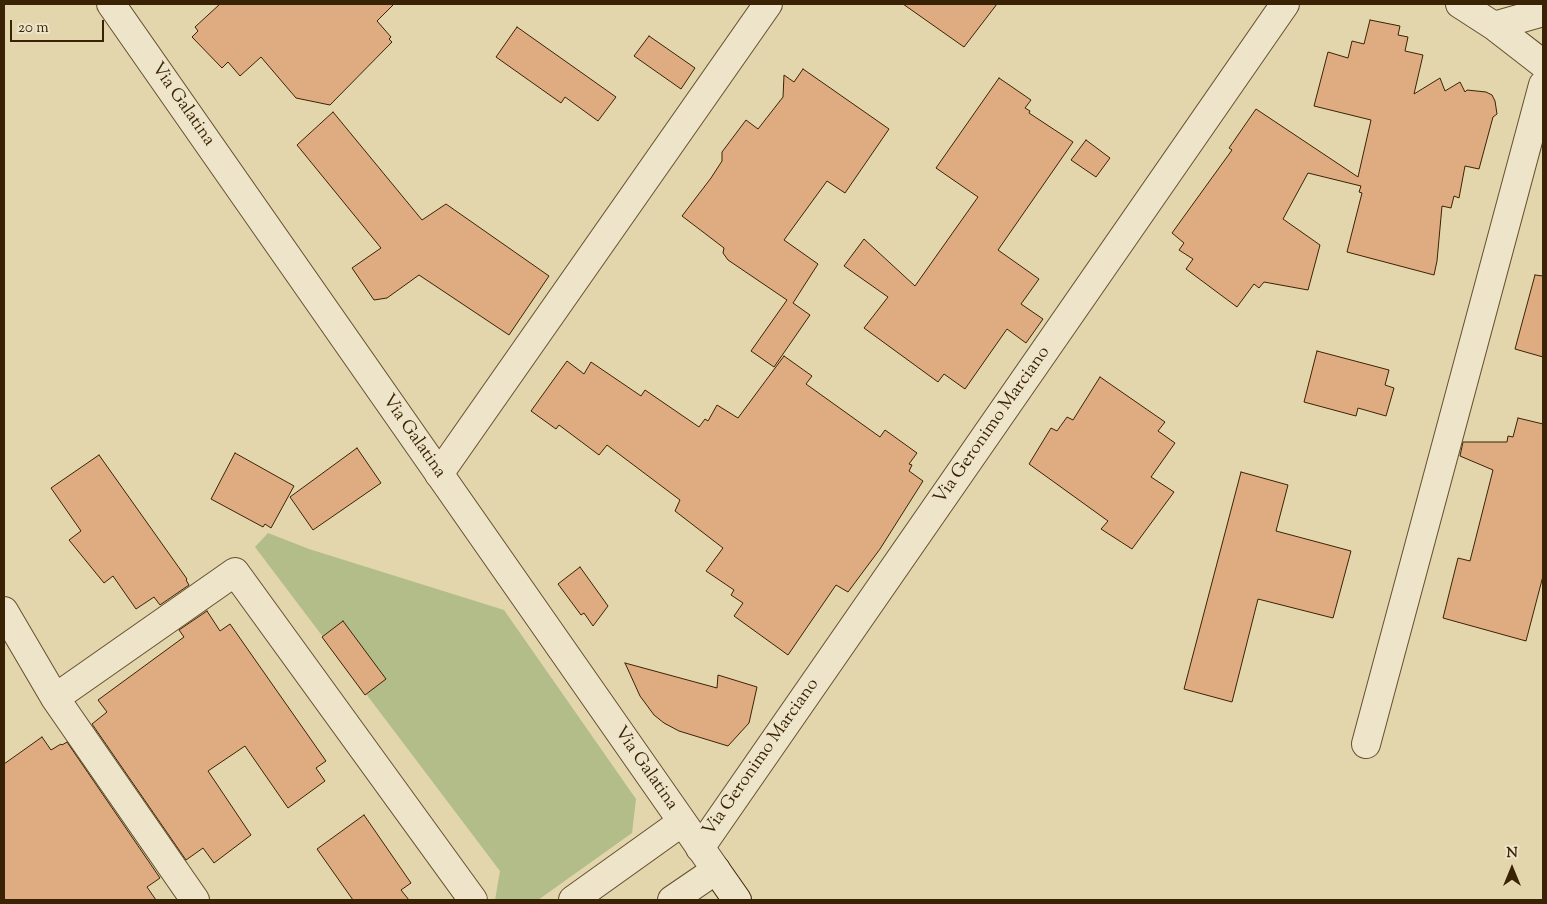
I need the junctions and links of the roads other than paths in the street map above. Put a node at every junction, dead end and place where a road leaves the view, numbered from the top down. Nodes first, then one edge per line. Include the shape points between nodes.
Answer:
1 (111, 4) edge
2 (768, 4) edge
3 (1285, 4) edge
4 (1460, 4) edge
5 (1543, 12) edge
6 (1494, 26) junction
7 (1543, 64) edge
8 (1543, 84) edge
9 (439, 474) junction
10 (4, 611) edge
11 (55, 698) junction
12 (1366, 744) dead end
13 (682, 822) junction
14 (700, 848) junction
15 (716, 870) junction
16 (196, 900) edge
17 (473, 900) edge
18 (573, 900) edge
19 (672, 900) edge
20 (737, 900) edge

1 - 9 street, Via Galatina
2 - 9 street
3 - 14 street, Via Geronimo Marciano
4 - 6 street
5 - 6 street
6 - 7 street
8 - 12 street
9 - 13 street, Via Galatina
10 - 11 street
11 - 16 street
11 - 17 street via 235,572
13 - 14 street, Via Galatina
13 - 18 street
14 - 15 street, Via Galatina
15 - 19 street
15 - 20 street, Via Galatina

